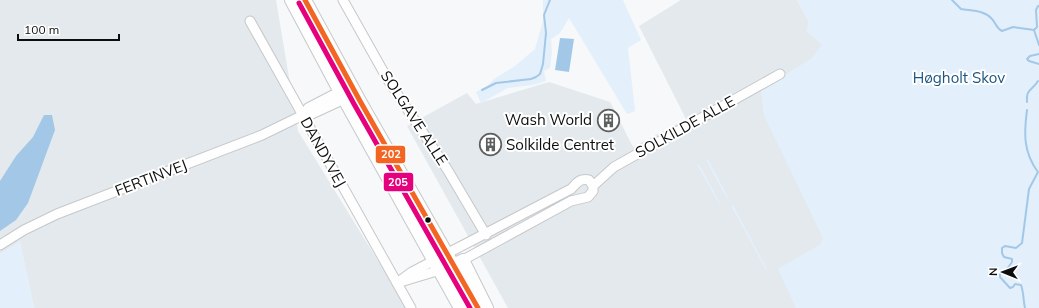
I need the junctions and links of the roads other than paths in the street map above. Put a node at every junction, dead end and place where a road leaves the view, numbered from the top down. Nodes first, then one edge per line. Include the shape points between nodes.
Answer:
1 (291, 0) edge
2 (305, 0) edge
3 (343, 0) edge
4 (250, 21) dead end
5 (780, 74) dead end
6 (353, 87) junction
7 (337, 95) junction
8 (303, 115) junction
9 (399, 170) junction
10 (591, 183) junction
11 (486, 234) junction
12 (0, 245) edge
13 (447, 262) junction
14 (397, 283) junction
15 (411, 308) edge
16 (460, 308) edge
17 (471, 308) edge
18 (478, 308) edge
19 (487, 308) edge

1 - 7 main road
2 - 6 main road
3 - 11 street, SOLGAVE ALLE via 388,80
4 - 8 street, DANDYVEJ
5 - 10 street, SOLKILDE ALLE via 610,169
6 - 7 main road
6 - 9 main road
7 - 8 street, FERTINVEJ via 338,102 312,114
7 - 9 main road via 349,95 355,102 384,154
7 - 13 main road via 400,198 414,212 434,246
8 - 12 street, FERTINVEJ via 262,135 57,214
8 - 14 street, DANDYVEJ
9 - 13 main road
10 - 11 street, SOLKILDE ALLE via 582,179 571,189
10 - 13 street, SOLKILDE ALLE via 593,191 588,197 571,201
11 - 13 street, SOLKILDE ALLE
13 - 14 street
13 - 16 main road
13 - 17 main road
13 - 18 main road
13 - 19 main road
14 - 15 street, DANDYVEJ

